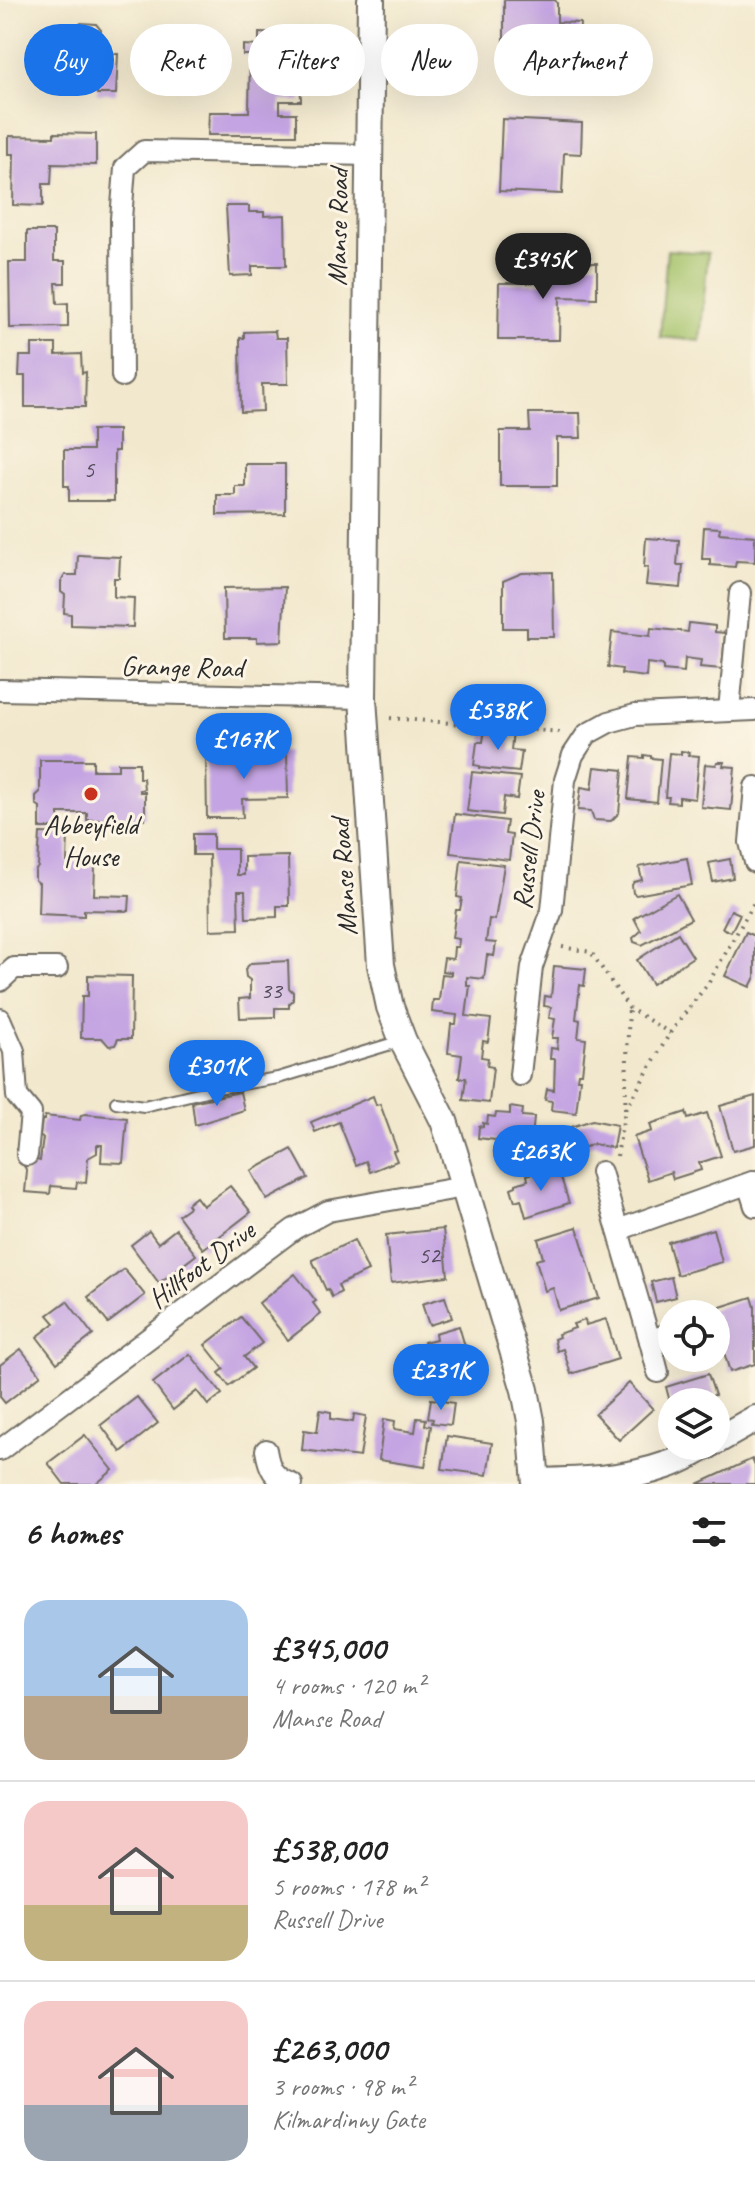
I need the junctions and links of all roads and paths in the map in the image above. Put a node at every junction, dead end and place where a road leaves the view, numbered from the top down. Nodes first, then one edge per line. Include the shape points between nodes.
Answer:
1 (371, 0) edge
2 (371, 155) junction
3 (122, 376) dead end
4 (740, 593) dead end
5 (0, 690) edge
6 (364, 707) junction
7 (729, 710) junction
8 (755, 710) edge
9 (587, 734) junction
10 (755, 787) edge
11 (755, 862) edge
12 (755, 901) edge
13 (546, 929) junction
14 (57, 968) dead end
15 (0, 981) edge
16 (629, 1008) junction
17 (0, 1019) edge
18 (670, 1033) junction
19 (403, 1041) junction
20 (520, 1075) dead end
21 (116, 1102) dead end
22 (625, 1110) junction
23 (27, 1155) dead end
24 (601, 1172) joint
25 (751, 1182) edge
26 (464, 1187) junction
27 (755, 1206) edge
28 (618, 1230) junction
29 (658, 1338) edge
30 (650, 1341) junction
31 (658, 1372) dead end
32 (755, 1419) edge
33 (730, 1433) edge
34 (0, 1450) edge
35 (266, 1450) dead end
36 (679, 1460) edge
37 (536, 1483) edge
38 (292, 1484) edge

1 - 2 street, Manse Road
2 - 3 street via 144,151 125,168
2 - 6 street, Manse Road
4 - 7 street
5 - 6 street, Grange Road
6 - 9 path
6 - 19 street, Manse Road via 381,965
7 - 8 street
7 - 9 street via 635,715
9 - 13 street, Russell Drive via 565,780
10 - 11 street via 750,842
12 - 18 path via 709,982
13 - 16 path via 562,948 591,952
13 - 20 street, Russell Drive via 532,967
14 - 15 street via 14,968
16 - 18 path
16 - 22 path
17 - 23 street via 14,1051 17,1096 31,1113
18 - 22 path
19 - 21 lane via 278,1078 144,1106
19 - 26 street, Manse Road via 444,1121
22 - 24 path via 615,1163
24 - 28 street
25 - 27 street
25 - 28 street
26 - 34 street, Hillfoot Drive via 328,1211 294,1229
26 - 37 street, Manse Road via 525,1390
28 - 30 street
29 - 30 street
30 - 31 street
32 - 33 street
35 - 38 street via 276,1477
36 - 37 street via 632,1475

